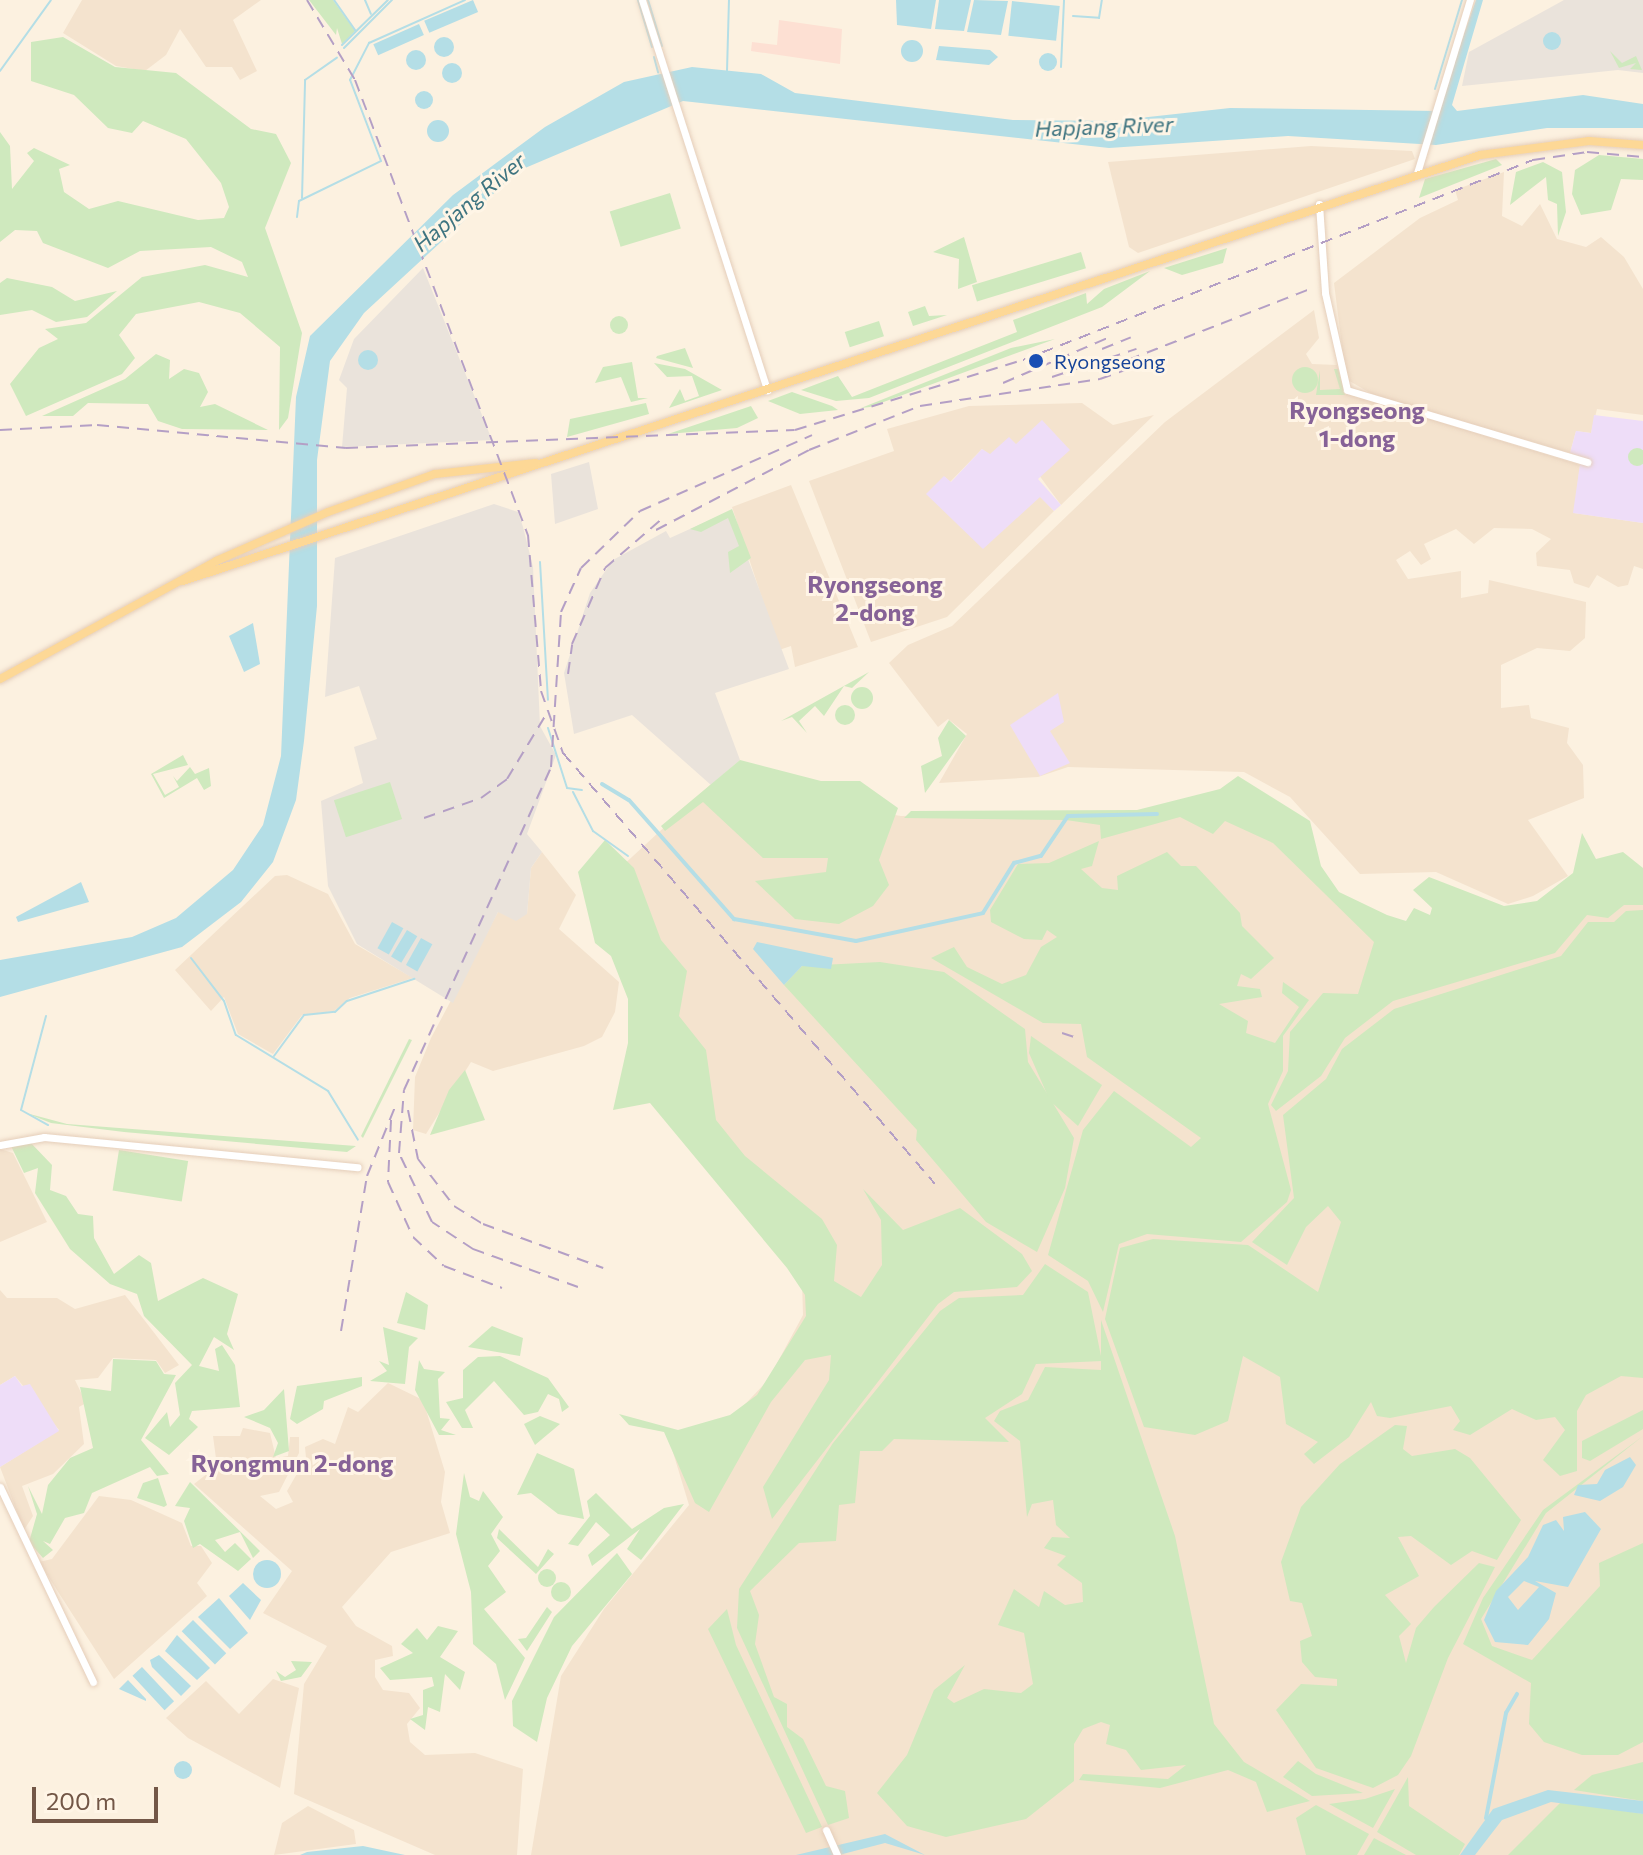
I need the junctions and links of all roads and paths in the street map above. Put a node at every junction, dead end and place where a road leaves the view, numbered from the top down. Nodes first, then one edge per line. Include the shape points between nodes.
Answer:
1 (642, 0) edge
2 (1470, 0) edge
3 (1643, 145) edge
4 (1417, 173) junction
5 (1319, 204) junction
6 (767, 390) junction
7 (1587, 462) dead end
8 (536, 463) junction
9 (183, 581) junction
10 (0, 679) edge
11 (0, 1145) edge
12 (358, 1167) dead end
13 (0, 1487) edge
14 (93, 1682) dead end
15 (826, 1830) dead end
16 (837, 1855) edge

1 - 6 street
2 - 4 street
3 - 4 main road via 1534,145
4 - 5 main road
5 - 6 main road
5 - 7 street via 1325,293 1347,390
6 - 8 main road
8 - 9 main road
8 - 9 main road via 446,471 328,512
9 - 10 main road
11 - 12 street via 44,1137
13 - 14 street
15 - 16 street

